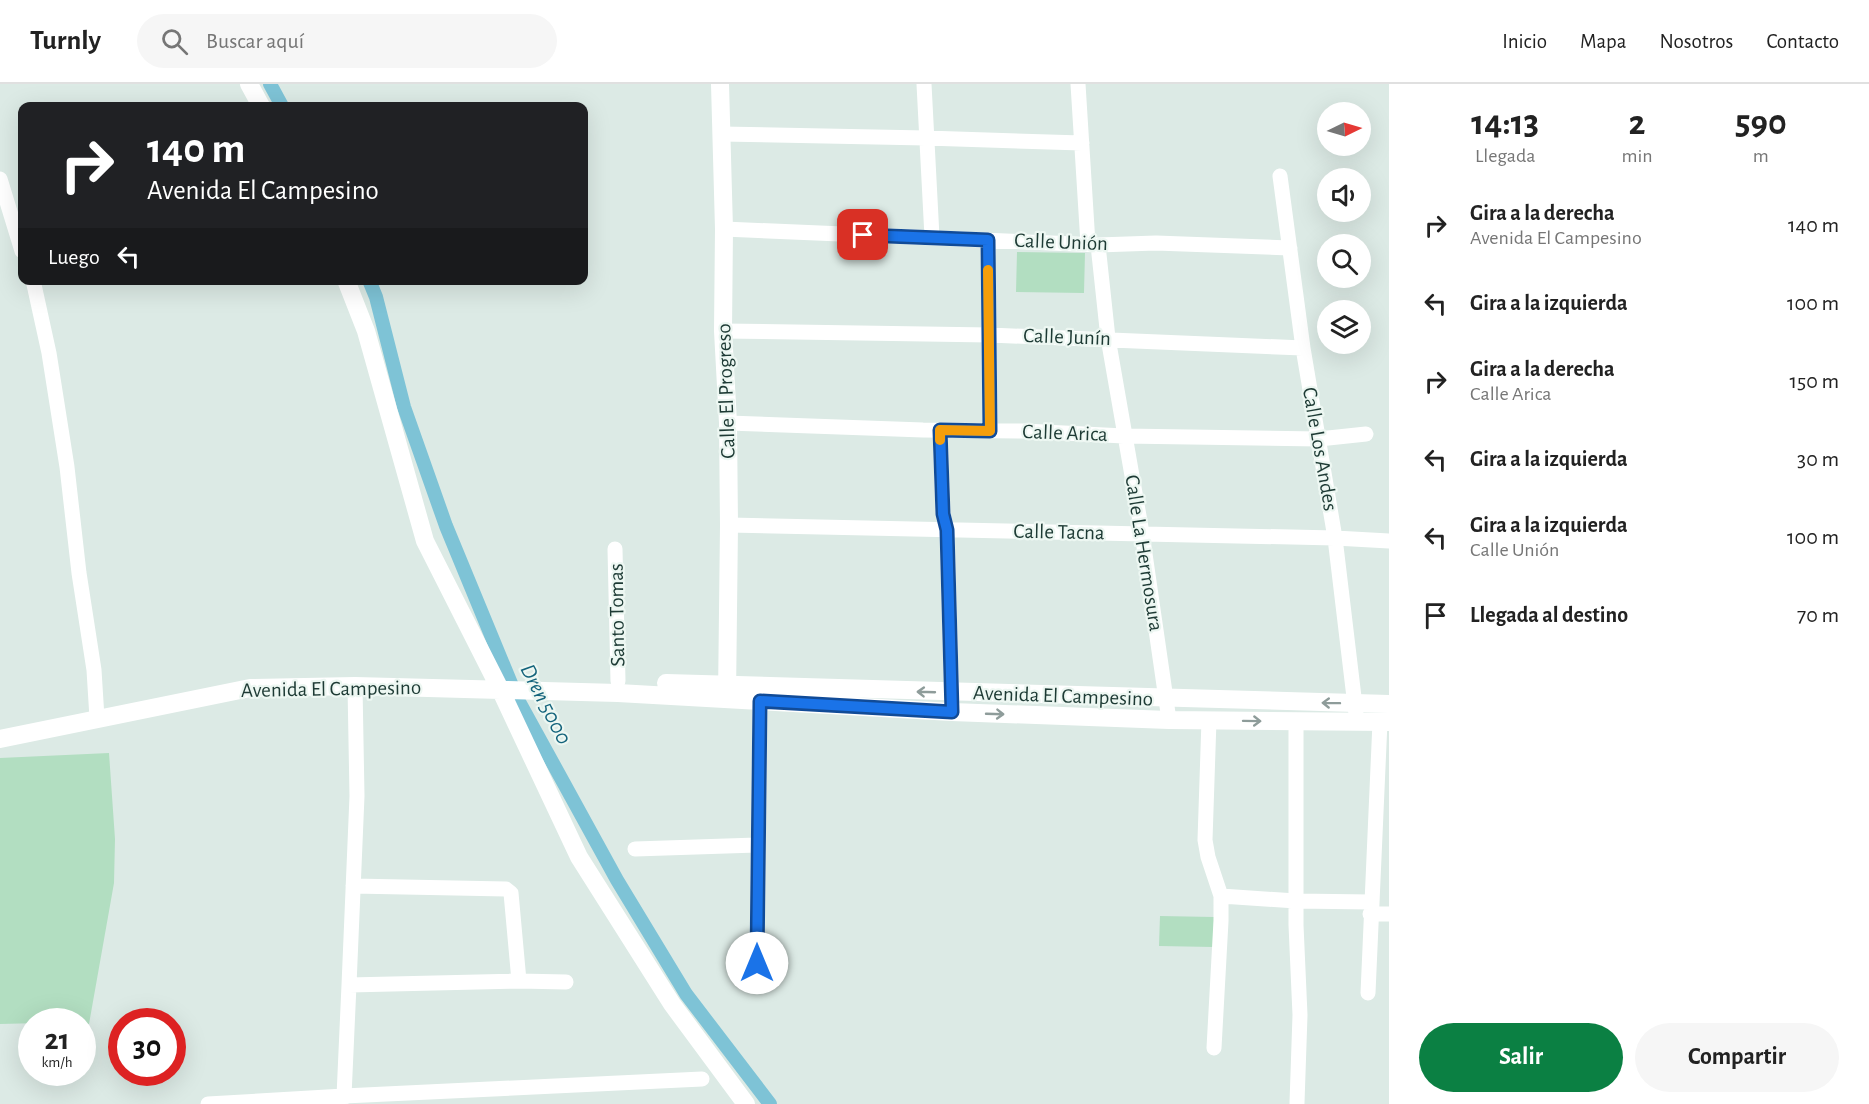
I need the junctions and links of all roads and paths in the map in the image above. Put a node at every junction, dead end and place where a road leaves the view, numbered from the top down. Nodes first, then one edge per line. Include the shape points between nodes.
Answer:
1 (249, 84) edge
2 (720, 84) edge
3 (924, 84) edge
4 (1078, 84) edge
5 (259, 102) edge
6 (721, 134) junction
7 (926, 138) junction
8 (1082, 143) junction
9 (1280, 176) dead end
10 (0, 179) edge
11 (724, 229) junction
12 (932, 237) junction
13 (18, 238) edge
14 (988, 240) junction
15 (1093, 244) junction
16 (1290, 248) junction
17 (34, 285) edge
18 (348, 285) edge
19 (723, 331) junction
20 (990, 335) junction
21 (1108, 338) junction
22 (1303, 348) junction
23 (728, 423) junction
24 (940, 430) junction
25 (990, 431) junction
26 (1366, 434) dead end
27 (1124, 436) junction
28 (1319, 439) junction
29 (729, 525) junction
30 (947, 530) junction
31 (1142, 533) junction
32 (1335, 538) junction
33 (1389, 541) edge
34 (615, 549) dead end
35 (618, 681) junction
36 (355, 686) junction
37 (501, 689) junction
38 (523, 690) junction
39 (727, 692) junction
40 (951, 693) junction
41 (1166, 699) junction
42 (760, 701) junction
43 (1389, 704) edge
44 (952, 712) junction
45 (1356, 713) junction
46 (97, 718) junction
47 (1169, 720) junction
48 (1209, 720) junction
49 (1296, 721) junction
50 (1384, 722) edge
51 (0, 739) edge
52 (757, 845) junction
53 (635, 849) dead end
54 (353, 886) junction
55 (1221, 896) junction
56 (1296, 901) junction
57 (1371, 908) junction
58 (1389, 914) edge
59 (757, 963) dead end
60 (519, 981) junction
61 (566, 982) dead end
62 (349, 985) junction
63 (1368, 993) dead end
64 (1214, 1048) dead end
65 (702, 1079) dead end
66 (477, 1097) edge
67 (342, 1100) edge
68 (1297, 1103) edge
69 (208, 1104) edge
70 (746, 1104) edge

1 - 5 street
2 - 6 street, Calle El Progreso
3 - 7 street
4 - 8 street, Calle La Hermosura
6 - 7 street
6 - 11 street, Calle El Progreso
7 - 8 street
7 - 12 street
8 - 15 street, Calle La Hermosura
9 - 16 street, Calle Los Andes
10 - 13 street
11 - 12 street, Calle Unión
11 - 19 street, Calle El Progreso
12 - 14 street, Calle Unión
14 - 15 street, Calle Unión
14 - 20 street
15 - 16 street, Calle Unión
15 - 21 street, Calle La Hermosura
16 - 22 street, Calle Los Andes
17 - 46 street via 67,467
18 - 37 street via 366,331 425,541
19 - 20 street, Calle Junín
19 - 23 street, Calle El Progreso
20 - 21 street, Calle Junín
20 - 25 street
21 - 22 street, Calle Junín
21 - 27 street, Calle La Hermosura
22 - 28 street, Calle Los Andes
23 - 24 street, Calle Arica
23 - 29 street, Calle El Progreso
24 - 25 street, Calle Arica
24 - 30 street
25 - 27 street, Calle Arica
26 - 28 street, Calle Arica
27 - 28 street, Calle Arica
27 - 31 street, Calle La Hermosura
28 - 32 street, Calle Los Andes
29 - 30 street, Calle Tacna
29 - 39 street, Calle El Progreso
30 - 31 street, Calle Tacna
30 - 40 street
31 - 32 street, Calle Tacna
31 - 41 street, Calle La Hermosura
32 - 33 street, Calle Tacna
32 - 45 street, Calle Los Andes
34 - 35 street, Santo Tomas
35 - 38 street, Avenida El Campesino via 546,679
35 - 39 street, Avenida El Campesino
36 - 37 street, Avenida El Campesino
36 - 46 street, Avenida El Campesino via 250,688
36 - 54 street via 357,796
37 - 38 street, Avenida El Campesino
37 - 70 street via 579,857 672,1004
38 - 39 street, Avenida El Campesino
40 -> 39 street, Avenida El Campesino
39 - 42 street, Avenida El Campesino
40 - 41 street, Avenida El Campesino
40 - 44 street
45 -> 41 street, Avenida El Campesino
41 - 47 street, Calle La Hermosura
42 - 44 street, Avenida El Campesino
42 - 52 street
43 - 45 street, Avenida El Campesino
44 -> 47 street, Avenida El Campesino
45 - 49 street, Avenida El Campesino
45 - 50 street, Avenida El Campesino
46 - 51 street, Avenida El Campesino
47 - 48 street, Avenida El Campesino
48 -> 49 street, Avenida El Campesino
48 - 55 street via 1205,840
49 - 56 street
50 - 57 street
52 - 53 street
52 - 59 street
54 - 60 street via 506,889 511,893
54 - 62 street
55 - 56 street
55 - 64 street
56 - 57 street
56 - 68 street via 1300,1015
57 - 58 street
57 - 63 street
60 - 61 street
60 - 62 street
62 - 67 street
65 - 66 street
66 - 67 street
67 - 69 street

